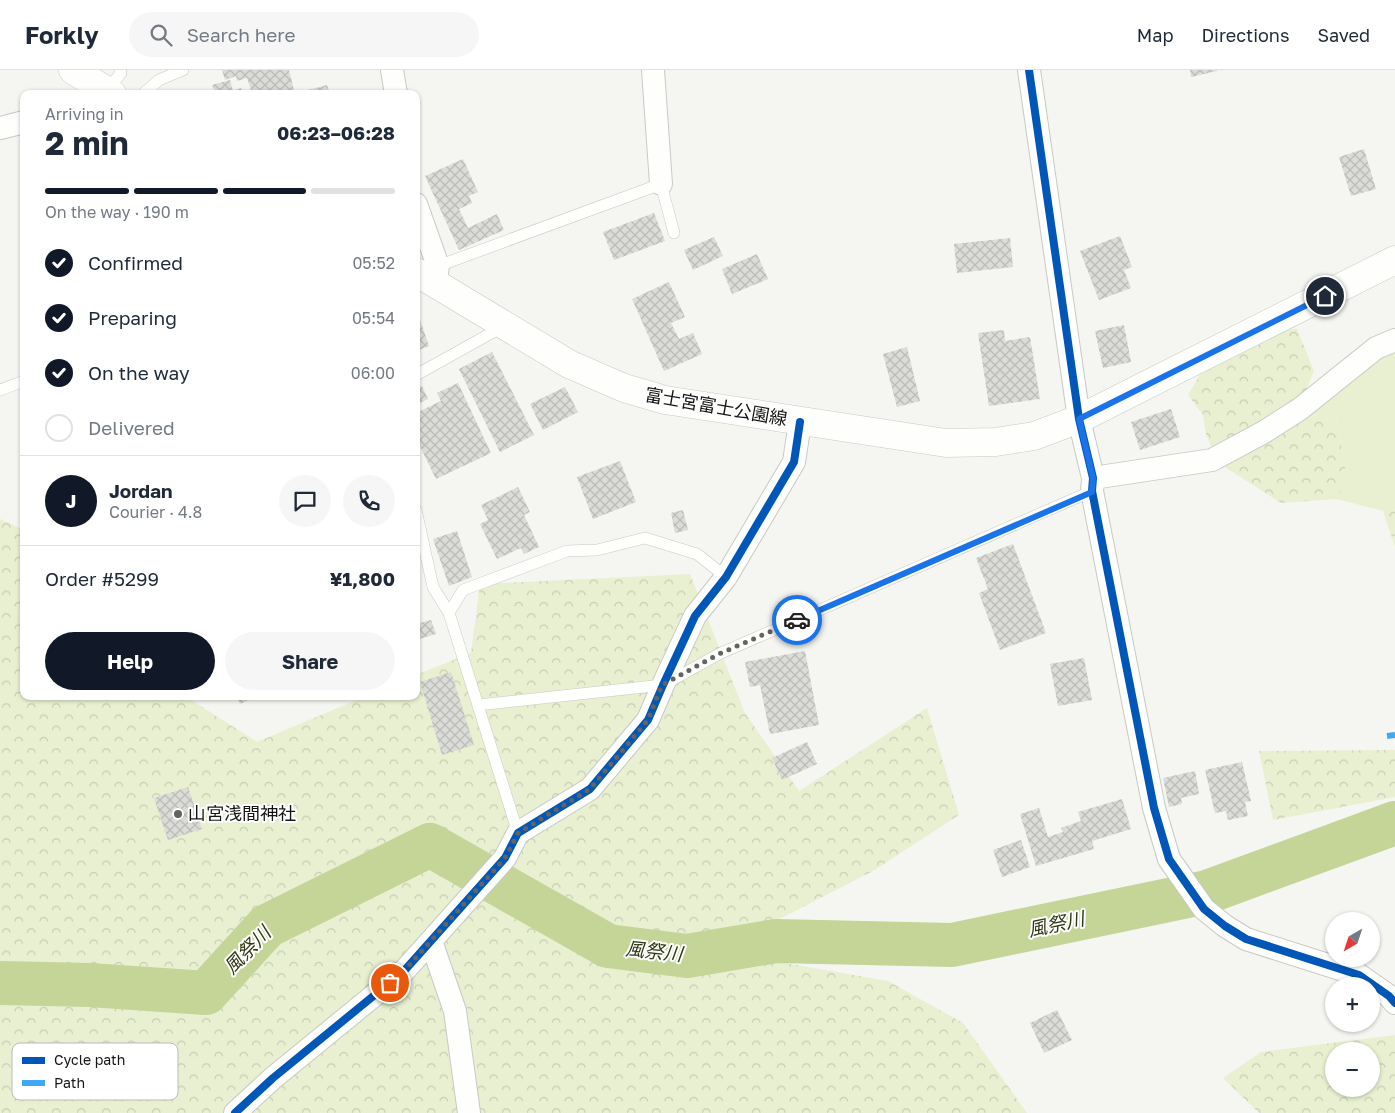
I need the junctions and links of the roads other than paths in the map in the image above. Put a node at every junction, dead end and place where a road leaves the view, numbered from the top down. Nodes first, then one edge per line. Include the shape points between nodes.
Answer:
1 (73, 70) edge
2 (183, 70) edge
3 (392, 70) edge
4 (654, 70) edge
5 (1029, 70) edge
6 (113, 85) edge
7 (148, 90) edge
8 (395, 90) edge
9 (20, 123) edge
10 (0, 128) edge
11 (661, 184) junction
12 (420, 224) edge
13 (674, 233) dead end
14 (1395, 260) edge
15 (430, 274) edge
16 (504, 326) junction
17 (1395, 340) edge
18 (420, 373) edge
19 (20, 383) edge
20 (0, 390) edge
21 (1079, 419) junction
22 (800, 422) junction
23 (1093, 485) junction
24 (420, 528) edge
25 (726, 577) junction
26 (450, 613) junction
27 (662, 685) junction
28 (478, 705) junction
29 (518, 833) junction
30 (431, 941) junction
31 (1395, 1003) edge
32 (235, 1113) edge
33 (470, 1113) edge

1 - 6 main road
2 - 7 lane via 159,80
3 - 8 street
4 - 11 street
5 - 21 street
9 - 10 street
11 - 13 lane
11 - 15 lane
12 - 15 street
14 - 21 main road, 富士宮富士公園線
15 - 16 main road, 富士宮富士公園線
16 - 18 lane
16 - 22 main road, 富士宮富士公園線 via 569,364 624,388 665,400
17 - 23 street via 1376,348 1264,432 1212,460
19 - 20 lane
21 - 22 main road, 富士宮富士公園線 via 1034,436 996,442 946,443
21 - 23 street
22 - 25 street via 794,462
23 - 27 lane via 719,654
23 - 31 street via 1154,808 1168,858 1204,909 1228,928 1246,939 1359,975
24 - 26 lane via 433,587
25 - 26 lane via 697,554 645,538 597,550 567,551 463,590
25 - 27 street via 696,616
26 - 28 lane
27 - 28 lane
27 - 29 street via 648,720 590,789
28 - 29 lane
29 - 30 street via 505,858
30 - 32 street via 404,971
30 - 33 street via 455,1011

